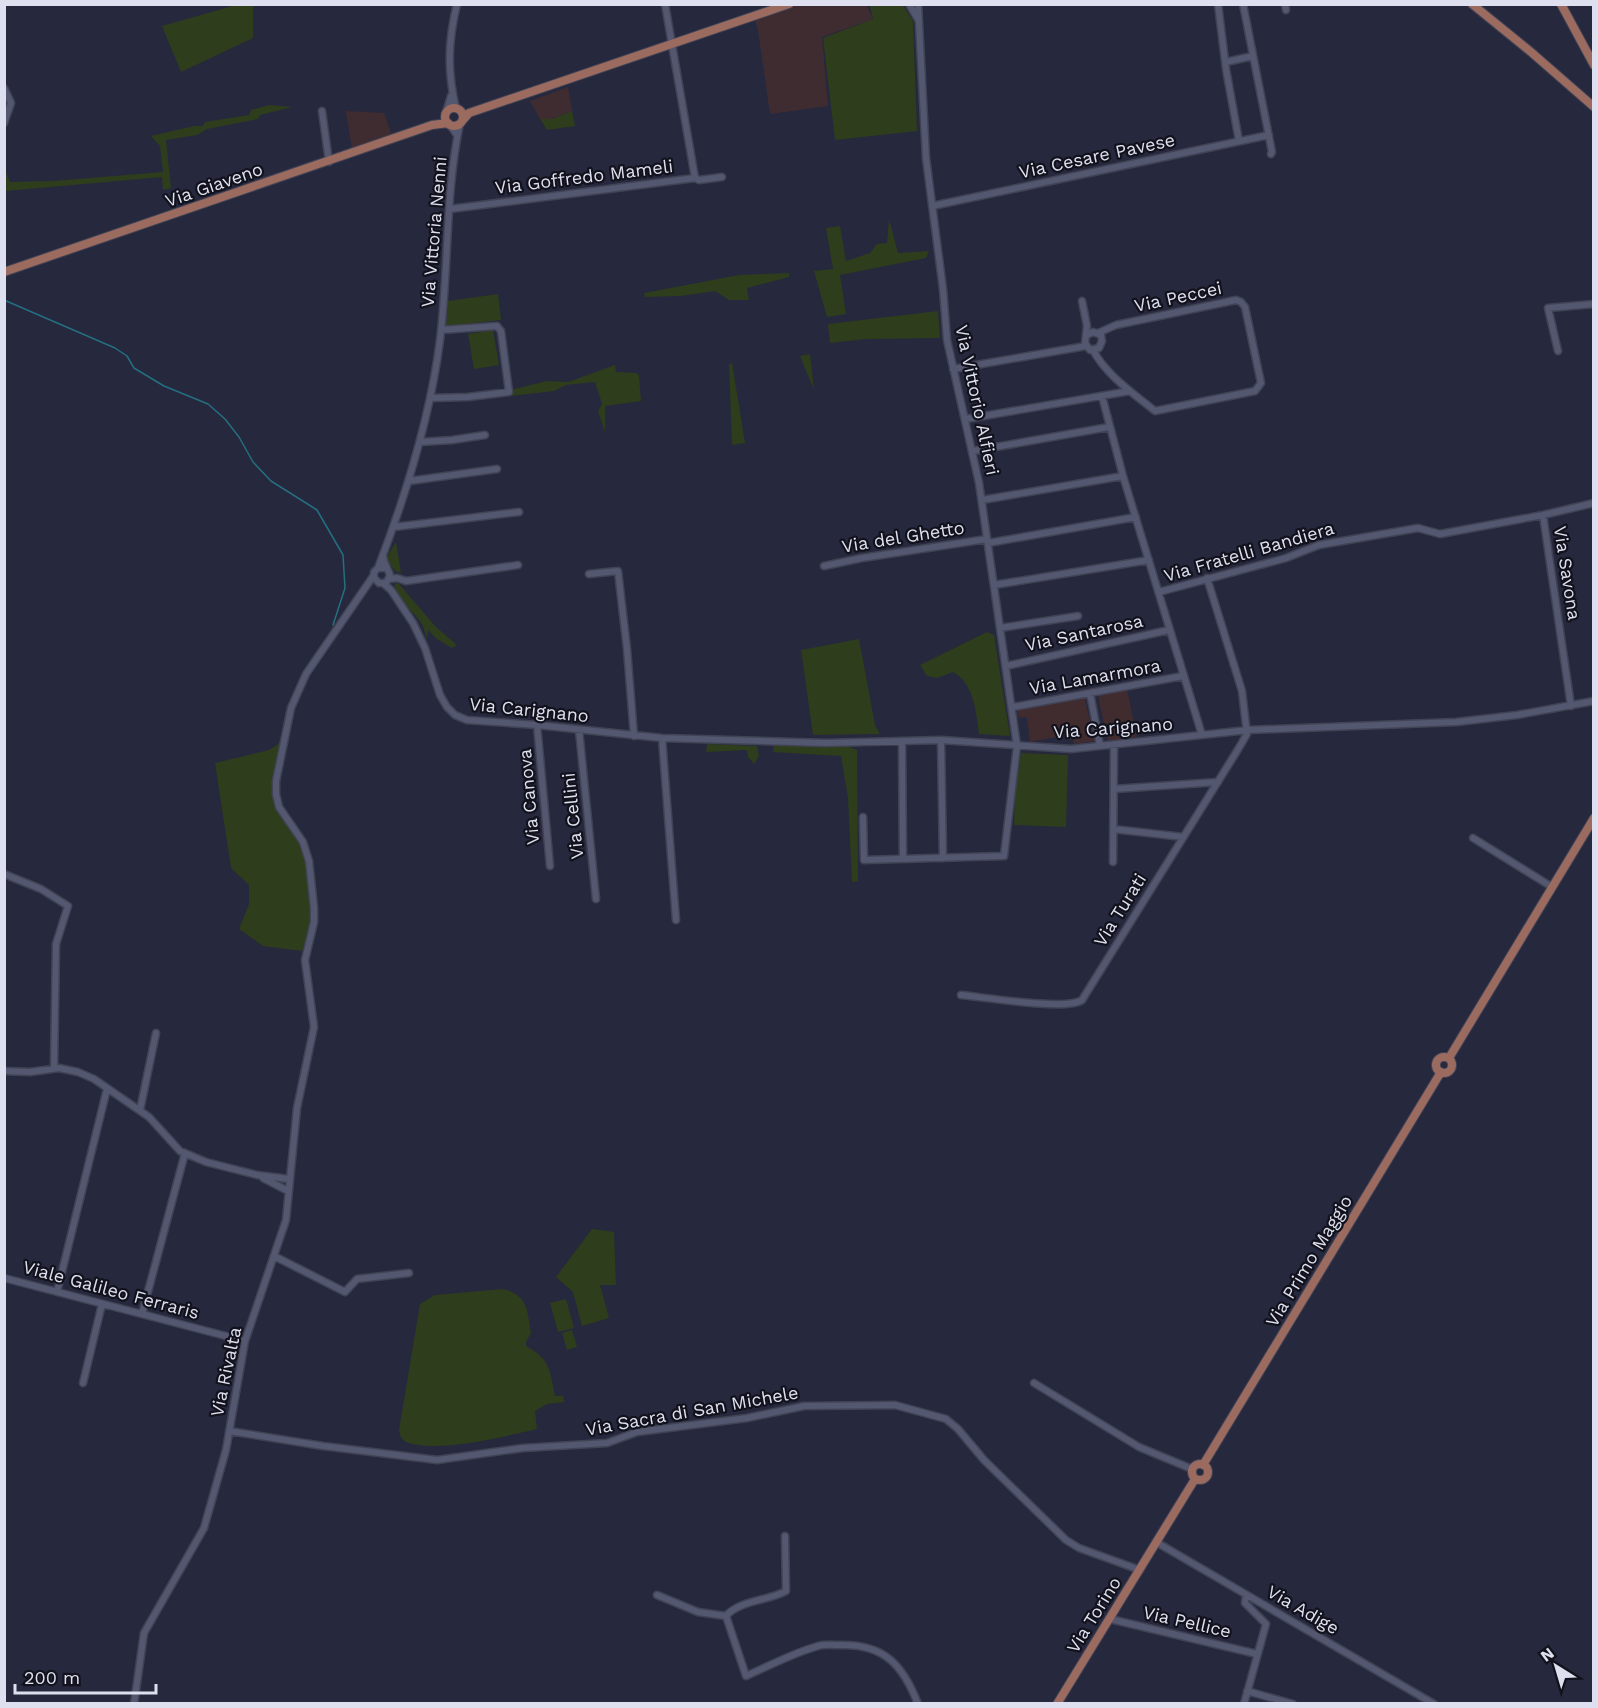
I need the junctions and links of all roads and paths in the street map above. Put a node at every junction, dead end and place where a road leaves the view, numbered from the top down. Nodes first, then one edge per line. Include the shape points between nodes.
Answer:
1 (457, 4) edge
2 (665, 4) edge
3 (789, 4) edge
4 (909, 4) edge
5 (918, 4) edge
6 (1218, 4) edge
7 (1243, 4) edge
8 (1472, 4) edge
9 (1561, 4) edge
10 (1566, 4) edge
11 (919, 22) junction
12 (673, 43) junction
13 (1253, 56) junction
14 (1593, 56) edge
15 (1226, 62) junction
16 (1593, 65) edge
17 (4, 88) edge
18 (452, 90) junction
19 (1593, 107) edge
20 (458, 110) junction
21 (322, 111) dead end
22 (469, 113) junction
23 (447, 120) junction
24 (461, 122) junction
25 (4, 123) edge
26 (457, 135) junction
27 (1269, 135) junction
28 (1239, 141) junction
29 (1271, 154) dead end
30 (329, 162) junction
31 (722, 177) dead end
32 (696, 178) junction
33 (932, 206) junction
34 (450, 208) junction
35 (4, 272) edge
36 (1082, 301) dead end
37 (1593, 304) edge
38 (441, 330) junction
39 (1092, 338) junction
40 (1101, 346) junction
41 (1093, 350) junction
42 (1557, 351) dead end
43 (1102, 363) junction
44 (953, 369) junction
45 (1130, 391) junction
46 (1102, 396) junction
47 (430, 398) junction
48 (966, 419) junction
49 (1109, 427) junction
50 (484, 435) dead end
51 (420, 442) junction
52 (973, 451) junction
53 (498, 469) dead end
54 (1123, 476) junction
55 (409, 481) junction
56 (982, 500) junction
57 (1593, 503) edge
58 (519, 512) dead end
59 (1543, 515) junction
60 (1136, 517) junction
61 (394, 527) junction
62 (987, 541) junction
63 (1149, 560) junction
64 (518, 565) dead end
65 (824, 566) dead end
66 (589, 574) dead end
67 (384, 576) junction
68 (1207, 578) junction
69 (994, 585) junction
70 (1159, 592) junction
71 (1078, 616) dead end
72 (1000, 628) junction
73 (1170, 630) junction
74 (1006, 666) junction
75 (1183, 676) junction
76 (1090, 693) junction
77 (1593, 701) edge
78 (1571, 706) junction
79 (1012, 707) junction
80 (537, 725) junction
81 (579, 730) junction
82 (1248, 730) junction
83 (1202, 735) junction
84 (634, 736) junction
85 (662, 738) junction
86 (941, 740) junction
87 (902, 741) junction
88 (1114, 745) junction
89 (1017, 746) junction
90 (1101, 746) junction
91 (1218, 782) junction
92 (1114, 789) junction
93 (863, 817) dead end
94 (1593, 818) edge
95 (1113, 829) junction
96 (1183, 837) junction
97 (1473, 837) dead end
98 (943, 858) junction
99 (903, 859) junction
100 (1113, 862) dead end
101 (550, 866) dead end
102 (4, 874) edge
103 (1552, 887) junction
104 (596, 899) dead end
105 (676, 920) dead end
106 (961, 995) dead end
107 (156, 1033) dead end
108 (54, 1068) junction
109 (4, 1071) edge
110 (107, 1089) junction
111 (140, 1110) junction
112 (185, 1154) junction
113 (257, 1175) junction
114 (289, 1179) junction
115 (288, 1191) junction
116 (274, 1256) junction
117 (409, 1273) dead end
118 (4, 1278) edge
119 (57, 1292) junction
120 (102, 1304) junction
121 (142, 1314) junction
122 (245, 1341) junction
123 (83, 1383) dead end
124 (1034, 1383) dead end
125 (229, 1431) junction
126 (1203, 1465) junction
127 (1192, 1469) junction
128 (1195, 1479) junction
129 (785, 1536) dead end
130 (1156, 1542) junction
131 (1140, 1570) junction
132 (657, 1595) dead end
133 (1246, 1595) junction
134 (726, 1616) junction
135 (1110, 1619) junction
136 (1257, 1654) junction
137 (1247, 1691) junction
138 (134, 1704) edge
139 (918, 1704) edge
140 (1057, 1704) edge
141 (1244, 1704) edge
142 (1293, 1704) edge
143 (1434, 1704) edge

1 - 18 street via 449,34
2 - 12 street
3 - 12 main road
4 - 11 street, Via Vittorio Alfieri
5 - 11 street, Via Vittorio Alfieri
6 - 15 street
7 - 13 street
8 - 19 main road
9 - 16 main road
10 - 14 main road
11 - 33 street, Via Vittorio Alfieri
12 - 22 main road
12 - 32 street
13 - 15 street
13 - 27 street
15 - 28 street
17 - 25 street via 11,103
18 - 20 street
18 - 23 street
20 - 22 main road, Via Giaveno
20 - 23 main road, Via Giaveno via 451,109
20 - 24 main road
21 - 30 street
22 - 24 main road
23 - 24 main road, Via Giaveno via 456,125
23 - 26 street, Via Vittoria Nenni
23 - 30 main road, Via Giaveno
24 - 26 street, Via Vittoria Nenni
26 - 34 street, Via Vittoria Nenni
27 - 28 street, Via Cesare Pavese
27 - 29 street
28 - 33 street, Via Cesare Pavese
30 - 35 main road, Via Giaveno
31 - 32 street, Via Goffredo Mameli
32 - 34 street, Via Goffredo Mameli
33 - 44 street, Via Vittorio Alfieri
34 - 38 street, Via Vittoria Nenni
36 - 39 street
37 - 42 street via 1548,308
38 - 47 street, Via Vittoria Nenni
38 - 47 street, Via Vittoria Nenni via 497,326 509,392
39 - 40 street
39 - 41 street
39 - 44 street, Via Peccei via 1078,347
39 - 45 street, Via Peccei via 1107,329 1236,300 1242,302 1261,383 1256,391 1155,411
40 - 41 street
40 - 43 street
41 - 43 street, Via Peccei
43 - 45 street, Via Peccei
44 - 48 street, Via Vittorio Alfieri
45 - 46 street
46 - 48 street
46 - 49 street
47 - 51 street, Via Vittoria Nenni
48 - 52 street, Via Vittorio Alfieri
49 - 52 street
49 - 54 street
50 - 51 street
51 - 55 street, Via Vittoria Nenni
52 - 56 street, Via Vittorio Alfieri
53 - 55 street
54 - 56 street
54 - 60 street
55 - 61 street, Via Vittoria Nenni
56 - 62 street, Via Vittorio Alfieri
57 - 59 street, Via Fratelli Bandiera
58 - 61 street
59 - 68 street, Via Fratelli Bandiera via 1440,534 1418,528 1319,545 1286,558
59 - 78 street, Via Savona
60 - 62 street, Via del Ghetto
60 - 63 street
61 - 67 street, Via Vittoria Nenni via 383,555
62 - 65 street, Via del Ghetto
62 - 69 street, Via Vittorio Alfieri
63 - 69 street
63 - 70 street
64 - 67 street via 406,581
66 - 84 street via 618,572
67 - 80 street, Via Carignano via 414,623 447,708 467,720
67 - 114 street, Via Rivalta via 366,585 306,674 291,708 276,781 279,807 303,842 309,861 315,908 305,960 313,1035 297,1108
68 - 70 street, Via Fratelli Bandiera
68 - 82 street via 1242,691
69 - 72 street, Via Vittorio Alfieri
70 - 73 street
71 - 72 street
72 - 74 street, Via Vittorio Alfieri
73 - 74 street, Via Santarosa
73 - 75 street
74 - 79 street, Via Vittorio Alfieri
75 - 76 street, Via Lamarmora
75 - 83 street
76 - 79 street, Via Lamarmora
76 - 90 street
77 - 78 street, Via Carignano
78 - 82 street, Via Carignano via 1456,722
79 - 89 street, Via Vittorio Alfieri
80 - 81 street, Via Carignano
80 - 101 street, Via Canova
81 - 84 street, Via Carignano
81 - 104 street, Via Cellini
82 - 83 street, Via Carignano
82 - 91 street, Via Turati
83 - 88 street, Via Carignano
84 - 85 street, Via Carignano
85 - 87 street, Via Carignano
85 - 105 street
86 - 87 street, Via Carignano
86 - 89 street, Via Carignano
86 - 98 street
87 - 99 street
88 - 90 street, Via Carignano
88 - 92 street
89 - 90 street, Via Carignano
89 - 98 street, Via Vittorio Alfieri via 1004,856
91 - 92 street
91 - 96 street, Via Turati
92 - 95 street
93 - 99 street via 864,860
94 - 103 main road
95 - 96 street
95 - 100 street
96 - 106 street, Via Turati via 1078,1003 1033,1003
97 - 103 street
98 - 99 street
102 - 108 street via 41,889 68,906 56,944
103 - 126 main road, Via Primo Maggio via 1449,1058 1437,1060 1441,1072
107 - 111 street
108 - 109 street
108 - 110 street via 78,1072
110 - 111 street
110 - 119 street
111 - 112 street
112 - 113 street
112 - 121 street
113 - 114 street
113 - 115 street
114 - 115 street, Via Rivalta
115 - 116 street, Via Rivalta via 286,1220
116 - 117 street via 345,1292 357,1279
116 - 122 street, Via Rivalta
118 - 119 street, Viale Galileo Ferraris
119 - 120 street, Viale Galileo Ferraris
120 - 121 street, Viale Galileo Ferraris
120 - 123 street
121 - 122 street, Viale Galileo Ferraris
122 - 125 street, Via Rivalta
124 - 127 street via 1139,1447
125 - 131 street, Via Sacra di San Michele via 437,1460 523,1448 607,1443 637,1432 804,1407 905,1406 946,1419 1066,1540
125 - 138 street, Via Rivalta via 204,1528 144,1634
126 - 127 main road
126 - 128 main road via 1206,1477
127 - 128 main road
128 - 130 main road
129 - 134 street via 786,1591 744,1605
130 - 131 main road, Via Torino
130 - 133 street, Via Adige
131 - 135 main road, Via Torino
132 - 134 street via 698,1612
133 - 136 street via 1245,1603 1266,1624
133 - 143 street, Via Adige
134 - 139 street via 746,1676 820,1645 859,1644 898,1666
135 - 136 street, Via Pellice
135 - 140 main road, Via Torino
136 - 137 street
137 - 141 street
137 - 142 street

